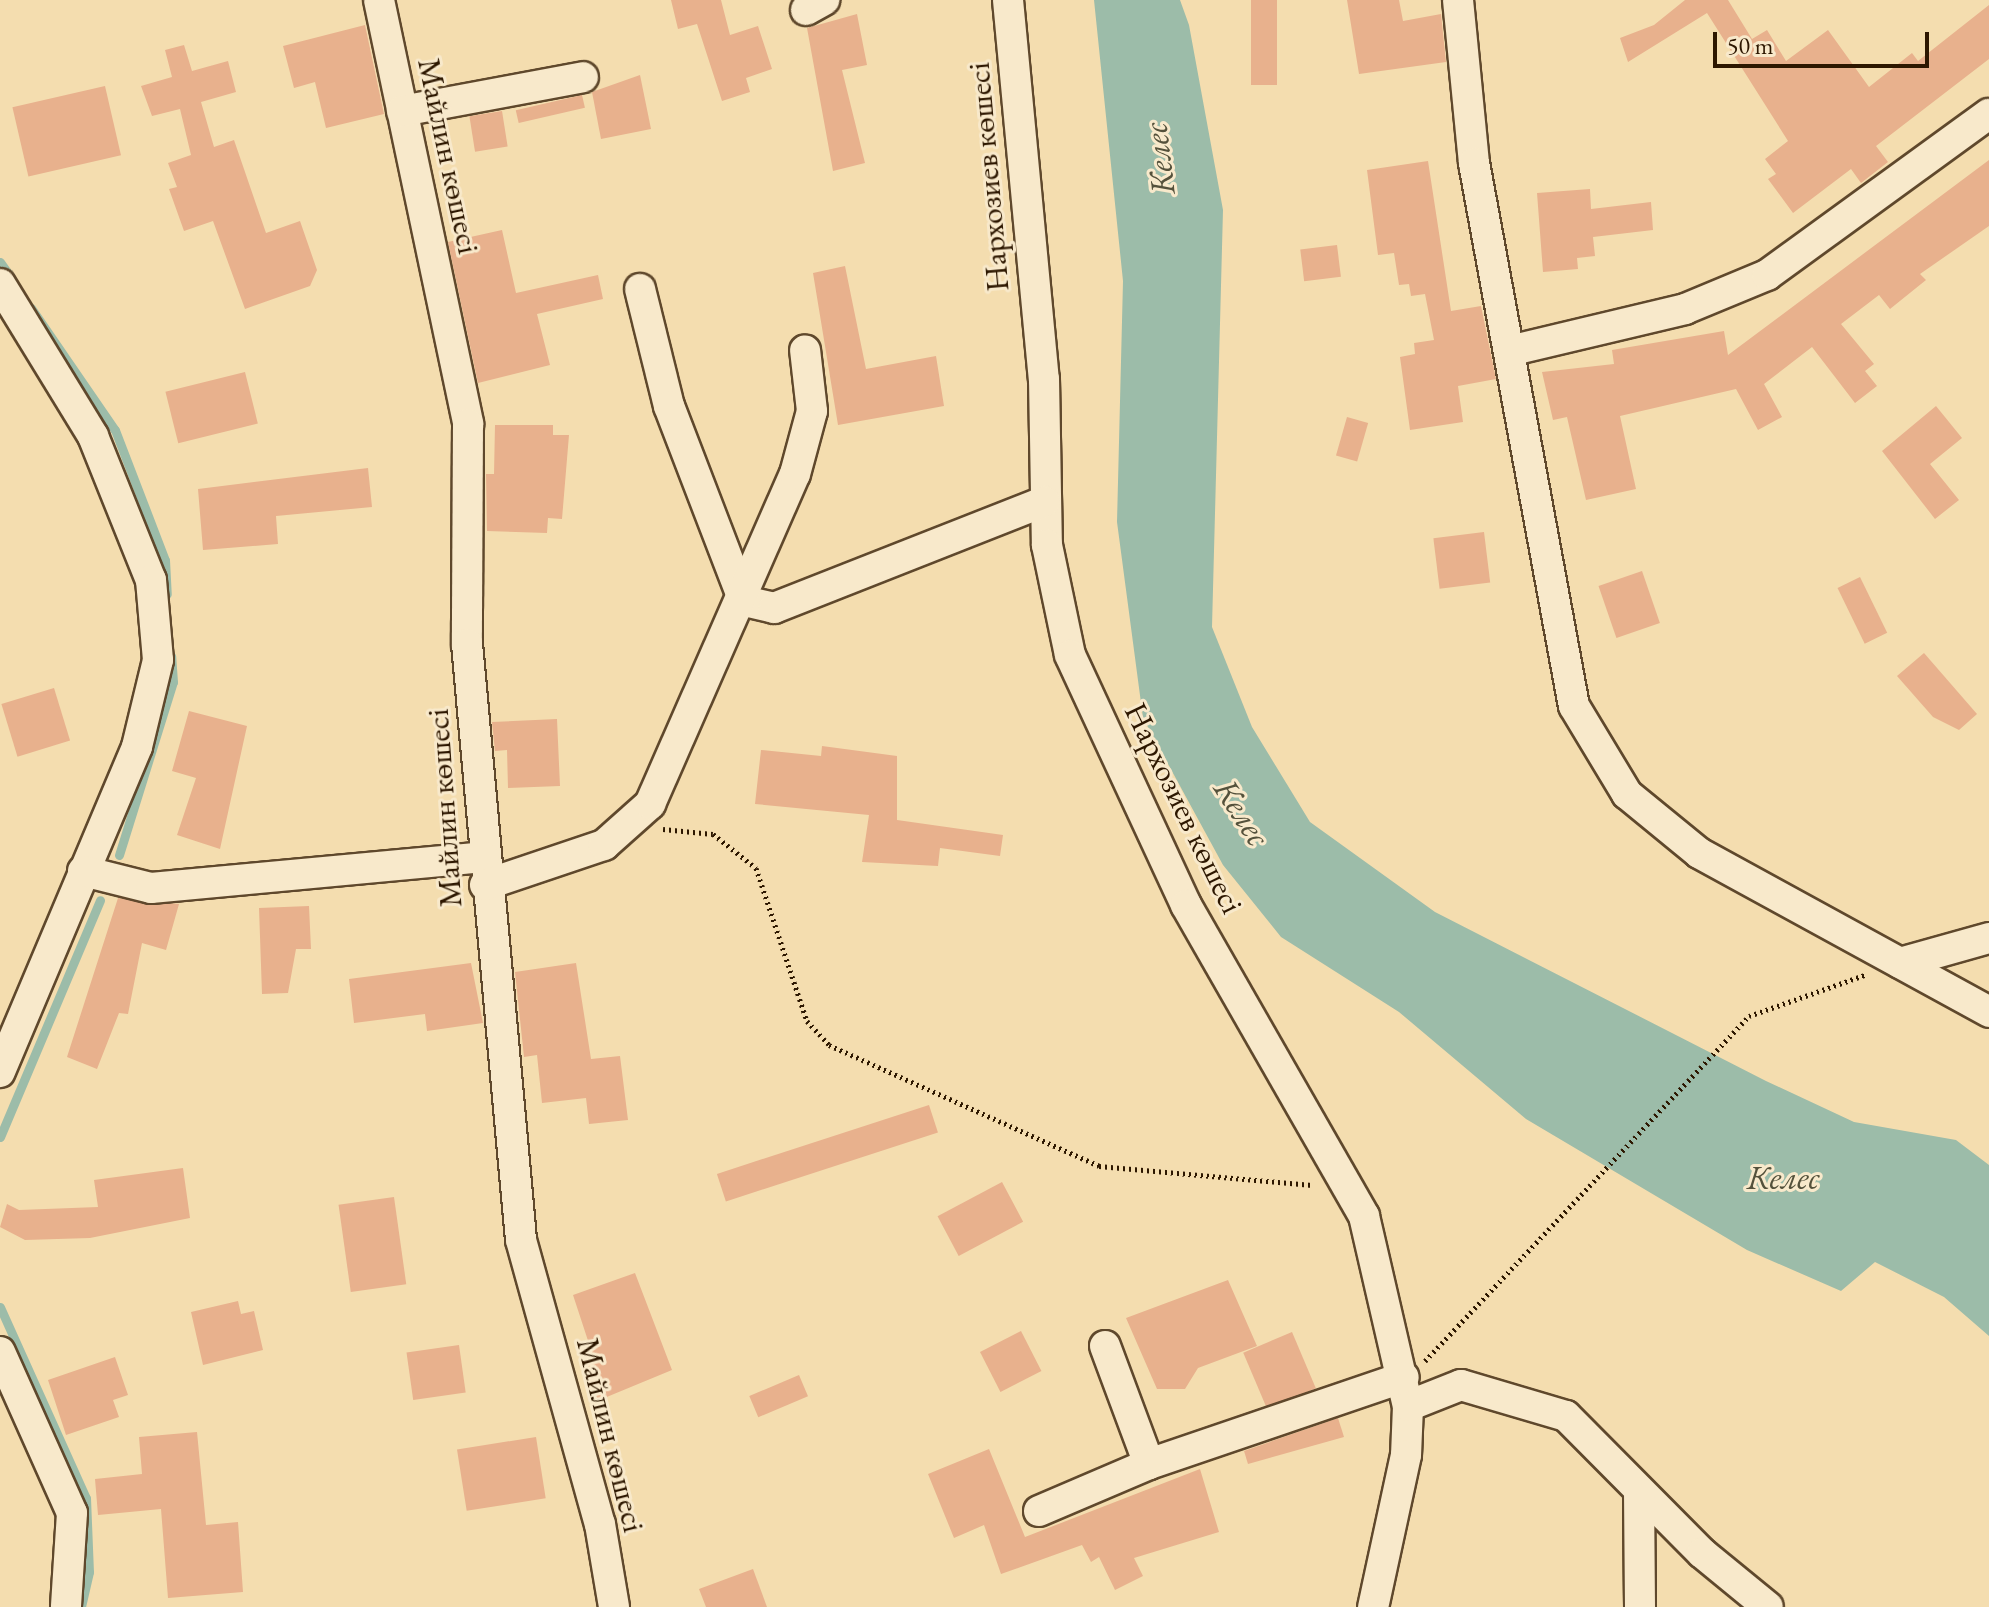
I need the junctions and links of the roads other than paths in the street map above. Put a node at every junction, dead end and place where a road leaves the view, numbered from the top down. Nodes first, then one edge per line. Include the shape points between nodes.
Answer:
1 (379, 0) edge
2 (1008, 0) edge
3 (1458, 0) edge
4 (583, 77) dead end
5 (402, 111) junction
6 (1989, 114) edge
7 (0, 284) edge
8 (640, 289) dead end
9 (805, 350) dead end
10 (1509, 351) junction
11 (1045, 501) junction
12 (744, 601) junction
13 (83, 871) junction
14 (485, 871) junction
15 (1989, 938) edge
16 (1900, 963) junction
17 (1989, 1012) edge
18 (0, 1072) edge
19 (1105, 1346) dead end
20 (0, 1352) edge
21 (1406, 1392) junction
22 (1149, 1464) junction
23 (1639, 1492) junction
24 (1039, 1511) dead end
25 (66, 1607) edge
26 (614, 1607) edge
27 (1373, 1607) edge
28 (1640, 1607) edge
29 (1768, 1607) edge

1 - 5 street, Майлин көшесі
2 - 11 street, Нархозиев көшесі via 1044,379
3 - 10 street via 1474,163
4 - 5 street
5 - 14 street, Майлин көшесі via 468,424 467,644
6 - 10 street via 1767,275 1685,309
7 - 13 street via 93,436 151,580 158,660 137,747
8 - 12 street via 669,406
9 - 12 street via 812,411
10 - 16 street via 1574,706 1627,794 1699,853
11 - 12 street via 774,608
11 - 21 street, Нархозиев көшесі via 1070,655 1186,905 1266,1037 1341,1186 1364,1216
12 - 14 street via 650,804 604,845
13 - 14 street via 151,888
13 - 18 street
14 - 26 street, Майлин көшесі via 521,1240 600,1524
15 - 16 street
16 - 17 street
19 - 22 street
20 - 25 street via 72,1513
21 - 22 street
21 - 23 street via 1461,1385 1518,1396 1566,1416
21 - 27 street, Нархозиев көшесі via 1406,1455
22 - 24 street
23 - 28 street
23 - 29 street

